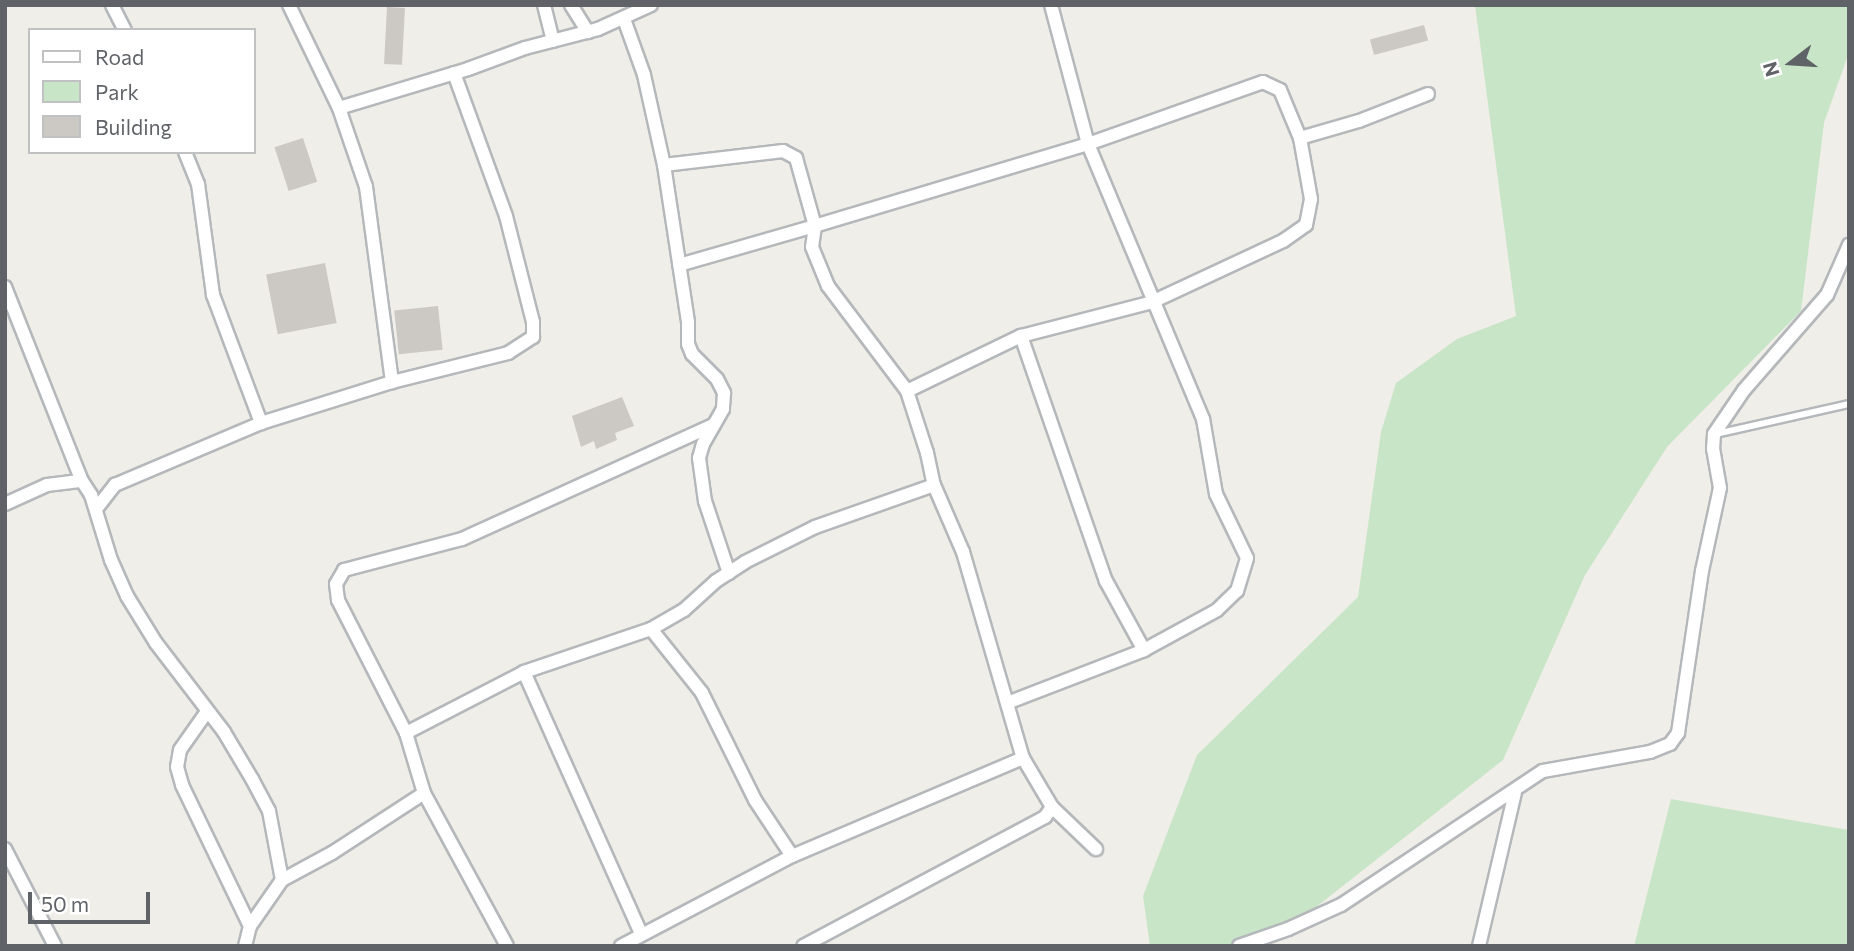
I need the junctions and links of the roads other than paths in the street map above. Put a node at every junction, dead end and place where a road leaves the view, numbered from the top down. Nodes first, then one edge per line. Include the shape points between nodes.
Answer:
1 (112, 5) edge
2 (289, 5) edge
3 (544, 5) edge
4 (571, 5) edge
5 (651, 5) edge
6 (1051, 5) edge
7 (624, 19) junction
8 (124, 28) edge
9 (588, 32) junction
10 (553, 41) junction
11 (454, 73) junction
12 (1428, 93) dead end
13 (339, 108) junction
14 (1300, 138) junction
15 (1088, 144) junction
16 (186, 154) edge
17 (664, 165) junction
18 (815, 226) junction
19 (1849, 245) edge
20 (679, 265) junction
21 (5, 287) edge
22 (1152, 302) junction
23 (9, 306) edge
24 (1021, 336) junction
25 (392, 382) junction
26 (907, 391) junction
27 (1849, 404) edge
28 (261, 423) junction
29 (713, 425) junction
30 (1714, 434) junction
31 (82, 481) junction
32 (934, 485) junction
33 (5, 504) edge
34 (96, 509) junction
35 (729, 573) junction
36 (651, 629) junction
37 (1144, 650) junction
38 (524, 672) junction
39 (1007, 703) junction
40 (206, 713) junction
41 (405, 733) junction
42 (1023, 758) junction
43 (424, 793) junction
44 (1515, 793) junction
45 (1052, 807) junction
46 (5, 849) edge
47 (1096, 849) dead end
48 (792, 856) junction
49 (282, 880) junction
50 (250, 926) junction
51 (641, 933) junction
52 (55, 946) edge
53 (244, 946) edge
54 (507, 946) edge
55 (621, 946) edge
56 (803, 946) edge
57 (1239, 946) edge
58 (1479, 946) edge

1 - 8 street
2 - 13 street
3 - 10 street
4 - 9 street
5 - 7 street
6 - 15 street
7 - 9 street
7 - 17 street via 644,75
9 - 10 street
10 - 11 street
11 - 13 street
11 - 25 street via 506,216 533,337 508,353
12 - 14 street via 1359,121
13 - 25 street via 366,187
14 - 15 street via 1280,90 1263,82
14 - 22 street via 1311,200 1306,225 1283,241
15 - 18 street
15 - 22 street
16 - 28 street via 198,184 213,295
17 - 18 street via 783,151 796,158
17 - 20 street
18 - 20 street
18 - 26 street via 812,247 828,286
19 - 30 street via 1826,295 1744,390
20 - 29 street via 688,344 724,393 723,409
21 - 23 street
22 - 24 street
22 - 37 street via 1203,419 1216,494 1247,558 1237,590 1217,610
23 - 31 street
24 - 26 street
24 - 37 street via 1106,581
25 - 28 street
26 - 32 street
27 - 30 lane
28 - 34 street via 115,485
29 - 35 street via 699,458 705,501
29 - 41 street via 462,539 344,570 336,584 338,600
30 - 44 street via 1720,488 1702,571 1678,733 1670,744 1650,752 1544,771
31 - 33 street via 47,485
31 - 34 street
32 - 35 street via 815,527
32 - 39 street via 962,552
34 - 40 street via 127,596
35 - 36 street via 684,610
36 - 38 street
36 - 48 street via 702,693 755,800
37 - 39 street
38 - 41 street
38 - 51 street
39 - 42 street
40 - 49 street via 224,732 268,811
40 - 50 street via 180,750 177,767
41 - 43 street
42 - 45 street
42 - 48 street
43 - 49 street
43 - 54 street
44 - 57 street via 1341,905
44 - 58 street
45 - 47 street
45 - 56 street via 1045,817
46 - 52 street
48 - 51 street
49 - 50 street
50 - 53 street
51 - 55 street

